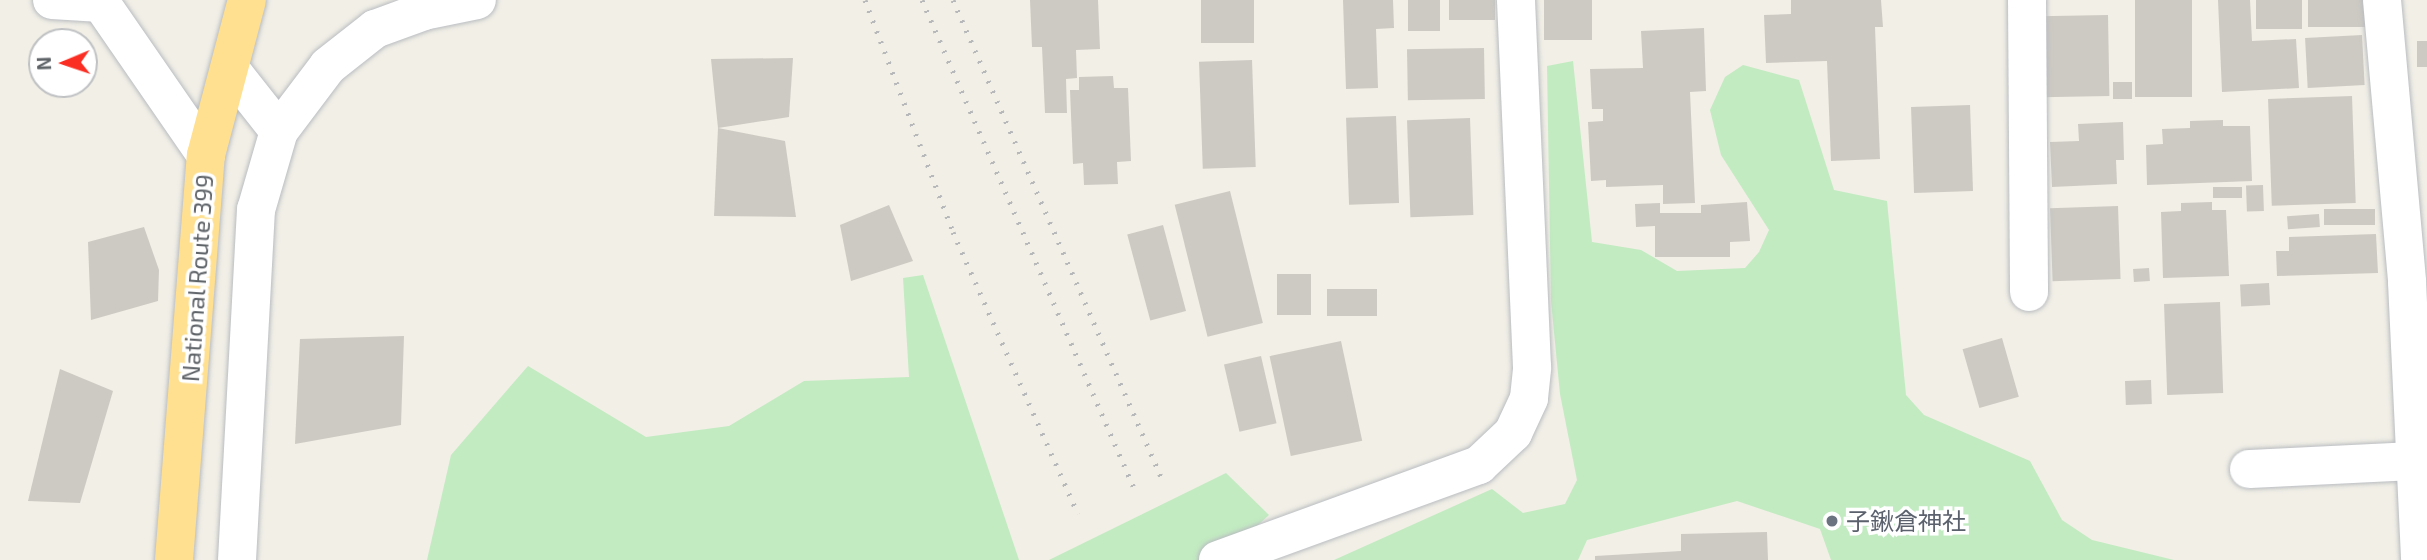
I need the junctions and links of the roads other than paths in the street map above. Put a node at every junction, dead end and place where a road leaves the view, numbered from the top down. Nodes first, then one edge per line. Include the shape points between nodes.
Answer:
1 (52, 0) edge
2 (247, 0) edge
3 (477, 0) edge
4 (1516, 0) edge
5 (2027, 0) edge
6 (2382, 0) edge
7 (104, 1) edge
8 (230, 69) junction
9 (279, 131) junction
10 (206, 155) junction
11 (2417, 281) edge
12 (2029, 292) dead end
13 (2415, 461) junction
14 (2249, 469) dead end
15 (174, 560) edge
16 (237, 560) edge
17 (1218, 560) edge
18 (2420, 560) edge

1 - 7 street
2 - 8 highway, National Route 399
3 - 9 street via 424,11 375,29 328,66
4 - 17 street via 1532,367 1529,398 1513,433 1479,465
5 - 12 street
6 - 11 street
7 - 10 street
8 - 9 street
8 - 10 highway, National Route 399
9 - 16 street via 256,210
10 - 15 highway, National Route 399
11 - 13 street
13 - 14 street
13 - 18 street

